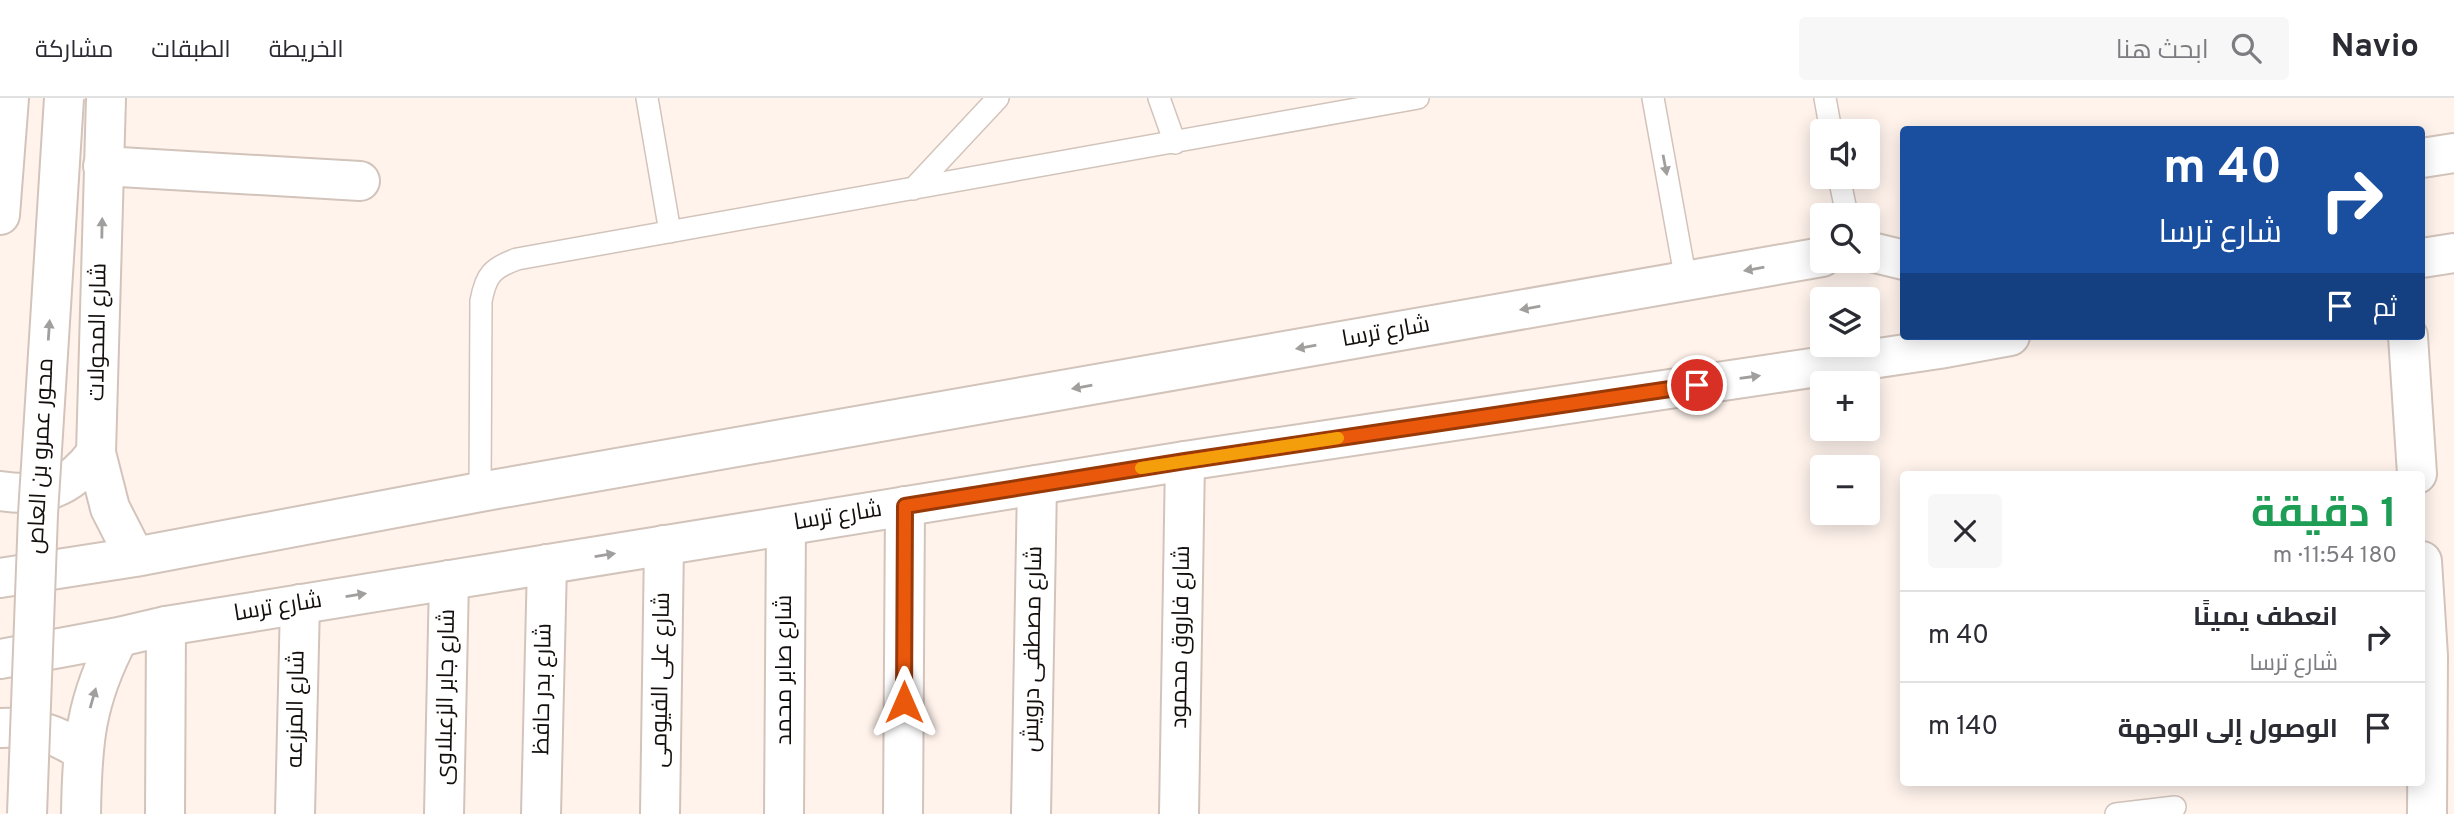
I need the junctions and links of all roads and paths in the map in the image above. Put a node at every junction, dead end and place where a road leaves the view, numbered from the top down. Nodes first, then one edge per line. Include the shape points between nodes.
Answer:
1 (9, 98) edge
2 (64, 98) edge
3 (106, 98) edge
4 (647, 98) edge
5 (998, 98) edge
6 (1159, 98) edge
7 (1418, 98) edge
8 (1653, 98) edge
9 (1825, 98) edge
10 (1829, 119) edge
11 (1175, 143) junction
12 (2454, 153) edge
13 (2425, 158) edge
14 (103, 166) junction
15 (360, 181) dead end
16 (913, 189) junction
17 (0, 215) edge
18 (670, 232) junction
19 (1900, 244) edge
20 (1880, 248) edge
21 (2454, 253) edge
22 (1880, 254) edge
23 (2425, 258) edge
24 (1810, 259) edge
25 (1900, 259) edge
26 (1686, 281) junction
27 (1970, 340) edge
28 (2408, 340) edge
29 (1950, 342) edge
30 (96, 453) junction
31 (1185, 461) junction
32 (2417, 471) edge
33 (1037, 485) junction
34 (0, 491) edge
35 (480, 492) junction
36 (905, 506) junction
37 (786, 526) junction
38 (664, 545) junction
39 (135, 557) junction
40 (547, 564) junction
41 (0, 578) edge
42 (449, 580) junction
43 (2425, 583) edge
44 (300, 604) junction
45 (166, 626) junction
46 (118, 637) junction
47 (2435, 655) edge
48 (0, 659) edge
49 (0, 728) edge
50 (82, 751) junction
51 (2175, 807) dead end
52 (27, 814) edge
53 (81, 814) edge
54 (165, 814) edge
55 (295, 814) edge
56 (444, 814) edge
57 (541, 814) edge
58 (660, 814) edge
59 (784, 814) edge
60 (903, 814) edge
61 (1031, 814) edge
62 (1179, 814) edge
63 (2116, 814) edge
64 (2427, 814) edge

1 - 17 main road
52 -> 2 main road, محور عمرو بن العاص, bridge via 38,503
3 - 14 main road, شارع المحولات
4 - 18 lane
5 - 16 lane
6 - 11 lane
7 - 11 lane
8 -> 26 lane
9 - 10 lane
11 - 16 lane
12 - 13 main road
14 - 15 main road
30 -> 14 main road, شارع المحولات
16 - 18 lane
18 - 35 lane via 517,259 498,266 485,281 481,301
19 - 20 main road
21 - 23 main road
22 - 25 main road
24 -> 26 main road, شارع ترسا
26 -> 35 main road, شارع ترسا
27 - 29 main road, شارع ترسا
28 - 32 main road
31 -> 29 main road, شارع ترسا
30 - 34 main road via 71,480 54,489 27,494
30 - 39 main road, شارع المحولات via 110,508
31 - 33 main road, شارع ترسا
31 - 62 main road, شارع فاروق محمود
33 - 36 main road, شارع ترسا
33 - 61 main road, شارع مصطفى درويش
35 - 39 main road, شارع ترسا
36 - 37 main road, شارع ترسا
36 - 60 main road
37 - 38 main road, شارع ترسا
37 - 59 main road, شارع صابر محمد
40 -> 38 main road, شارع ترسا
38 - 58 main road, شارع على الفيومى
39 - 41 main road, شارع ترسا
40 - 42 main road, شارع ترسا
40 - 57 main road, شارع بدر حافظ
44 -> 42 main road, شارع ترسا
42 - 56 main road, شارع جابر الزعبلاوى
43 - 47 main road
44 - 45 main road, شارع ترسا
44 - 55 main road, شارع المزرعه
45 - 46 main road, شارع ترسا
45 - 54 main road
46 - 48 main road, شارع ترسا
50 -> 46 main road via 94,692
47 - 64 main road
49 - 50 main road via 41,730
50 - 53 main road
51 - 63 lane

